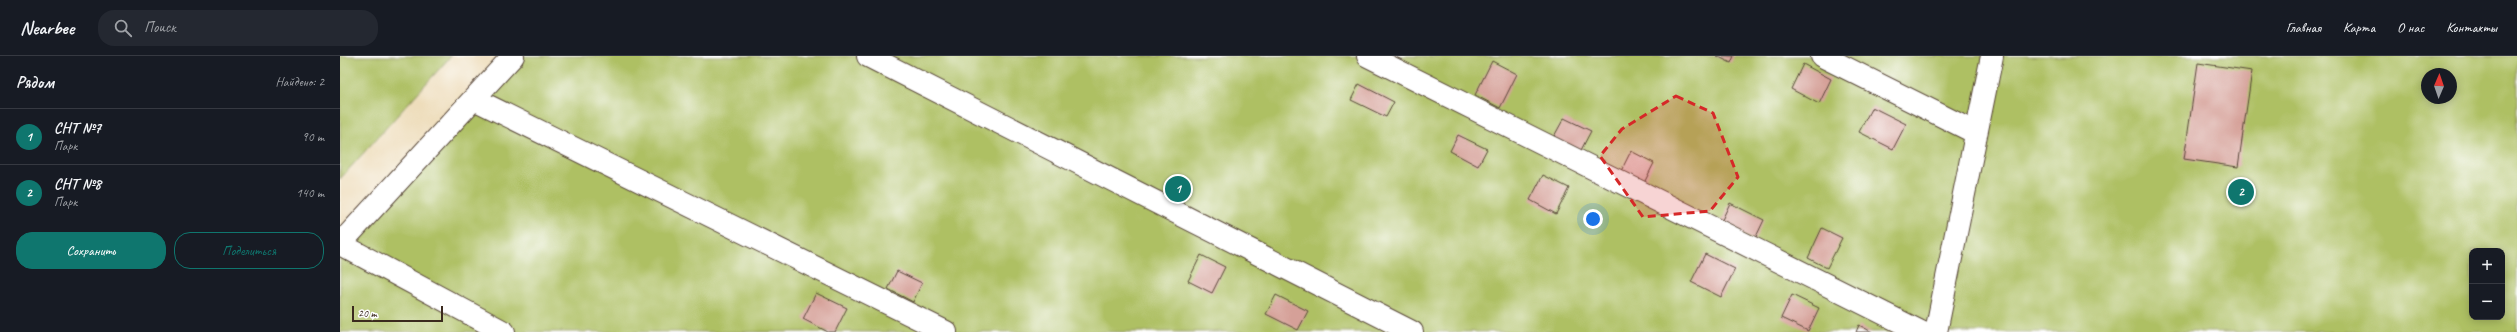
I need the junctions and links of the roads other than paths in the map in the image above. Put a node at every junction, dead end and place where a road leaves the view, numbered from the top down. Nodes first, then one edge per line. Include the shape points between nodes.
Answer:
1 (513, 56) edge
2 (868, 56) edge
3 (1368, 56) edge
4 (1822, 56) edge
5 (1992, 56) edge
6 (474, 99) junction
7 (1976, 133) junction
8 (340, 244) edge
9 (504, 332) edge
10 (946, 332) edge
11 (1412, 332) edge
12 (1921, 332) edge
13 (1936, 332) edge

1 - 6 street
2 - 11 street
3 - 12 street
4 - 7 street
5 - 7 street
6 - 8 street
6 - 10 street
7 - 13 street
8 - 9 street

